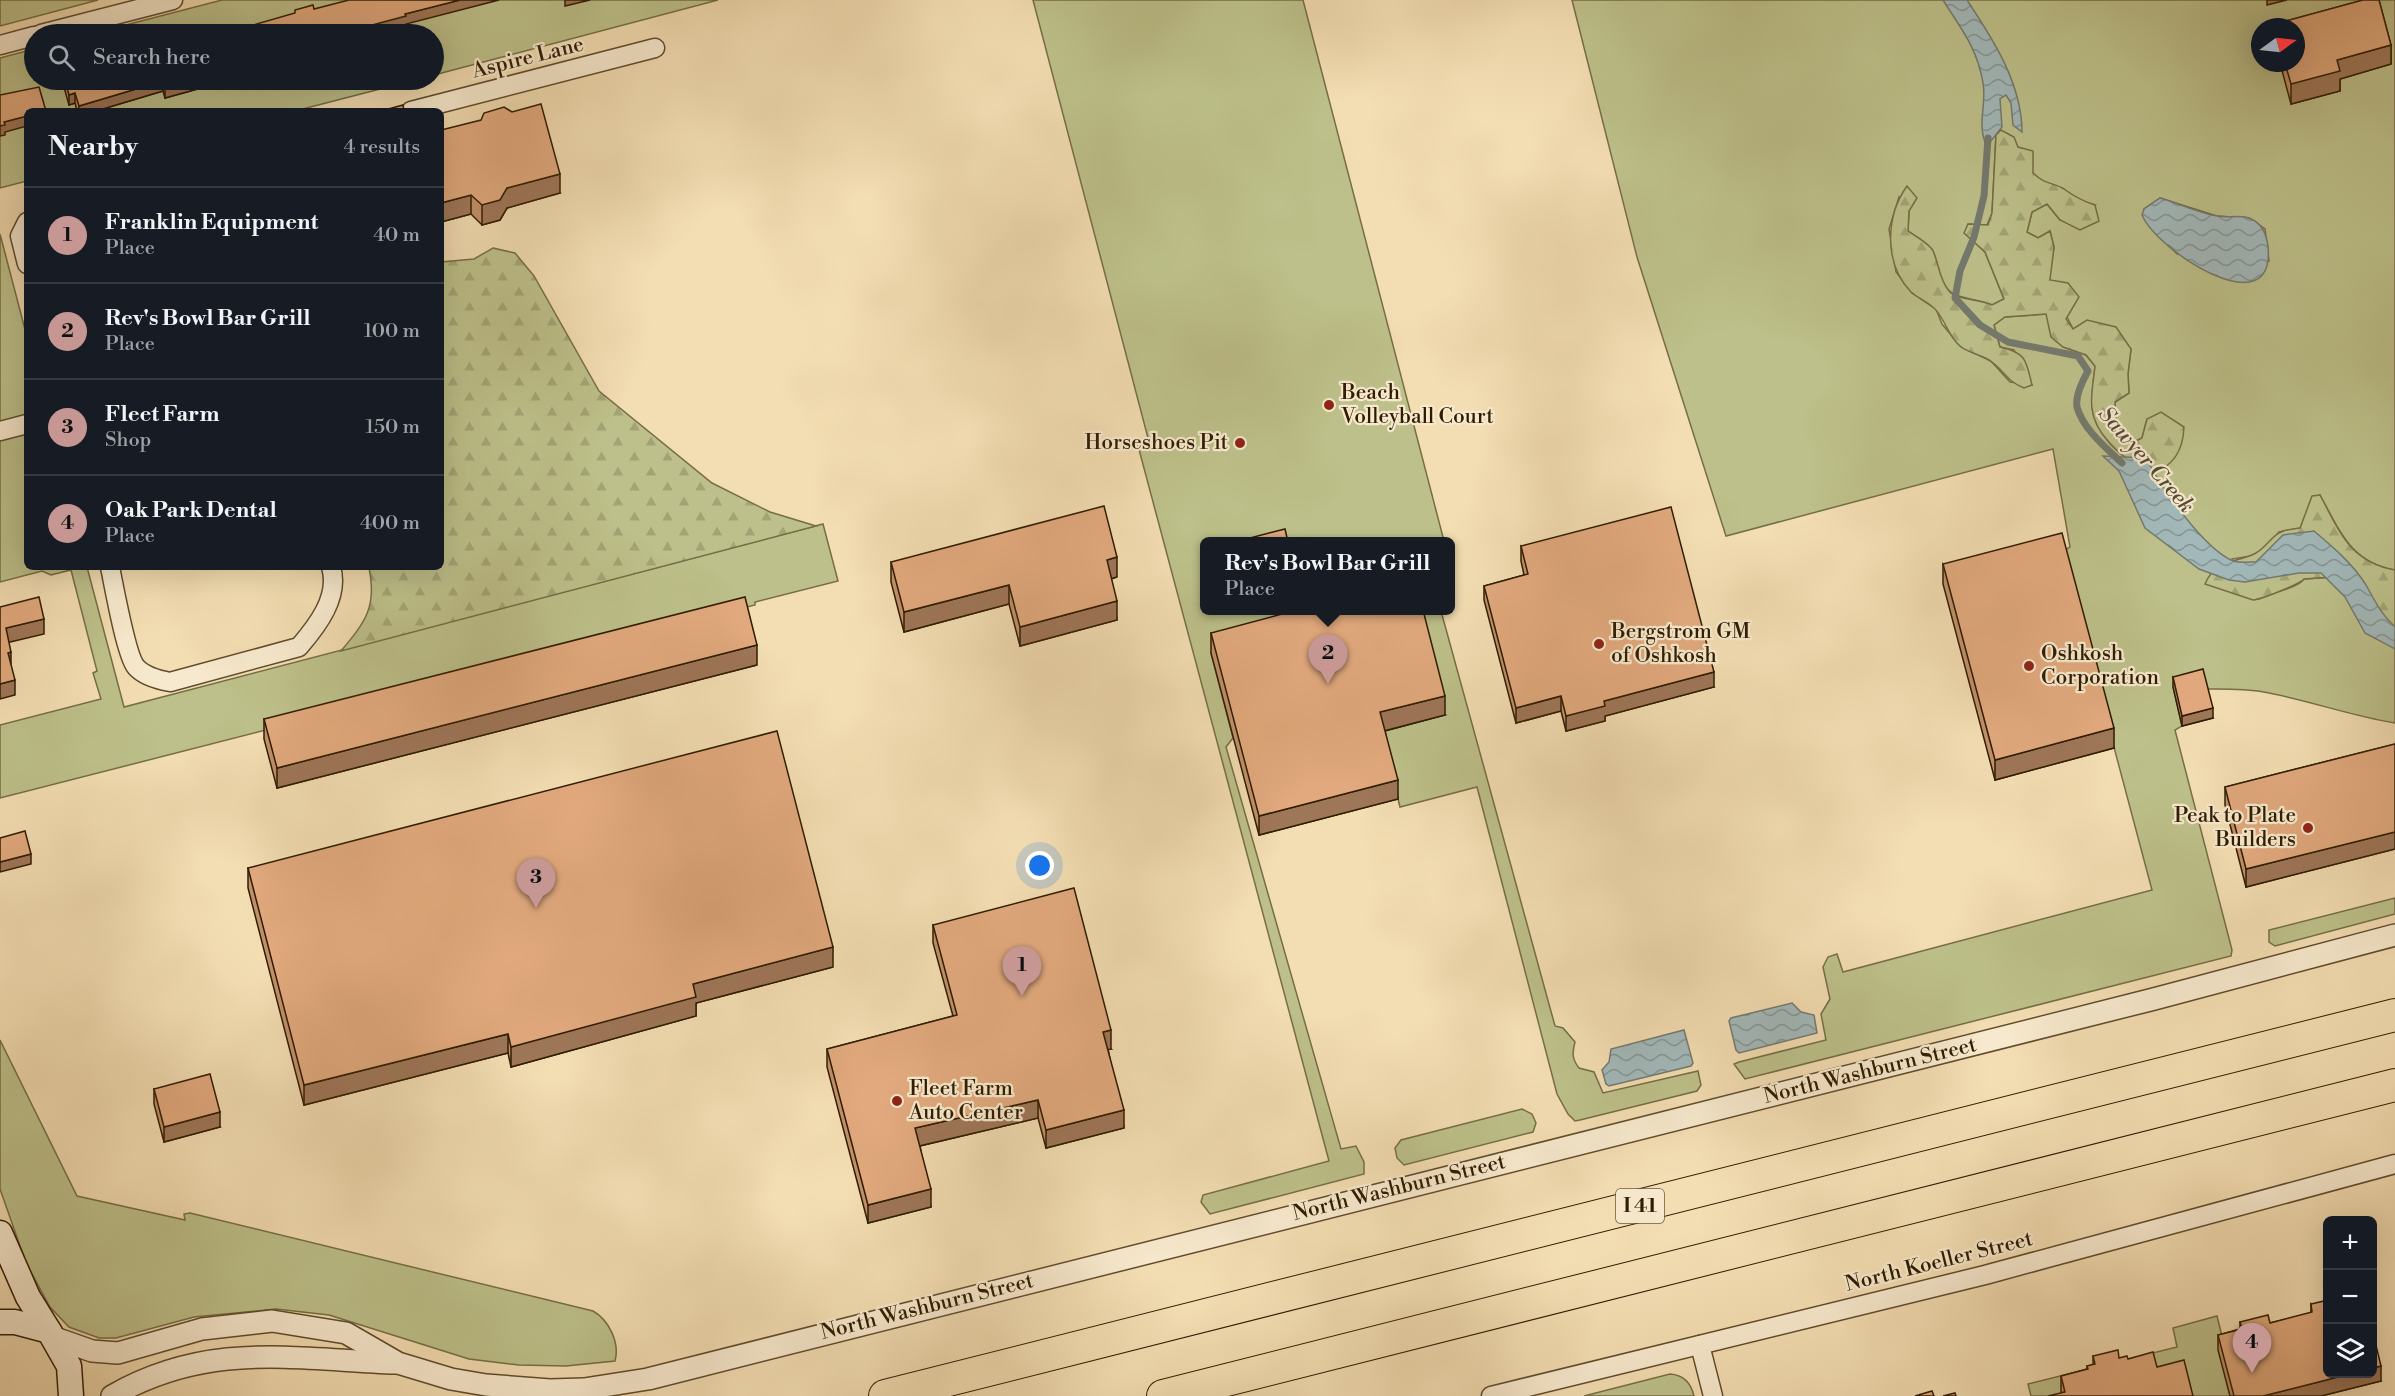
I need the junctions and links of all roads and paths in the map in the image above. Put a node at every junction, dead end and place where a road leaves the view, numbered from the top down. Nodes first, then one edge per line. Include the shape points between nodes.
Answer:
1 (162, 1) edge
2 (78, 24) edge
3 (24, 39) edge
4 (0, 45) edge
5 (656, 48) dead end
6 (423, 108) edge
7 (24, 228) edge
8 (24, 252) edge
9 (24, 425) edge
10 (0, 431) edge
11 (111, 570) edge
12 (332, 570) edge
13 (2395, 935) edge
14 (2395, 1015) edge
15 (2395, 1085) edge
16 (2395, 1164) edge
17 (0, 1233) edge
18 (0, 1322) edge
19 (52, 1335) junction
20 (1700, 1345) junction
21 (398, 1363) junction
22 (71, 1396) edge
23 (112, 1396) edge
24 (885, 1396) edge
25 (1163, 1396) edge
26 (1491, 1396) edge
27 (1713, 1396) edge

1 - 2 street
3 - 4 street
5 - 6 street, Aspire Lane
7 - 8 street via 20,236
9 - 10 street
11 - 12 street via 136,667 156,680 170,682 299,647 326,607 333,590
13 - 21 street, North Washburn Street via 648,1379 550,1390 451,1379
14 - 24 highway, I 41
15 - 25 highway
16 - 20 street, North Koeller Street via 1985,1275
17 - 19 main road via 17,1275
18 - 19 main road via 15,1322
19 - 21 street, North Washburn Street via 92,1351 118,1353 202,1329 272,1321 346,1333
19 - 22 main road via 69,1366
20 - 26 street, North Koeller Street
20 - 27 street
21 - 23 street, North Washburn Street via 283,1355 205,1361 156,1376

